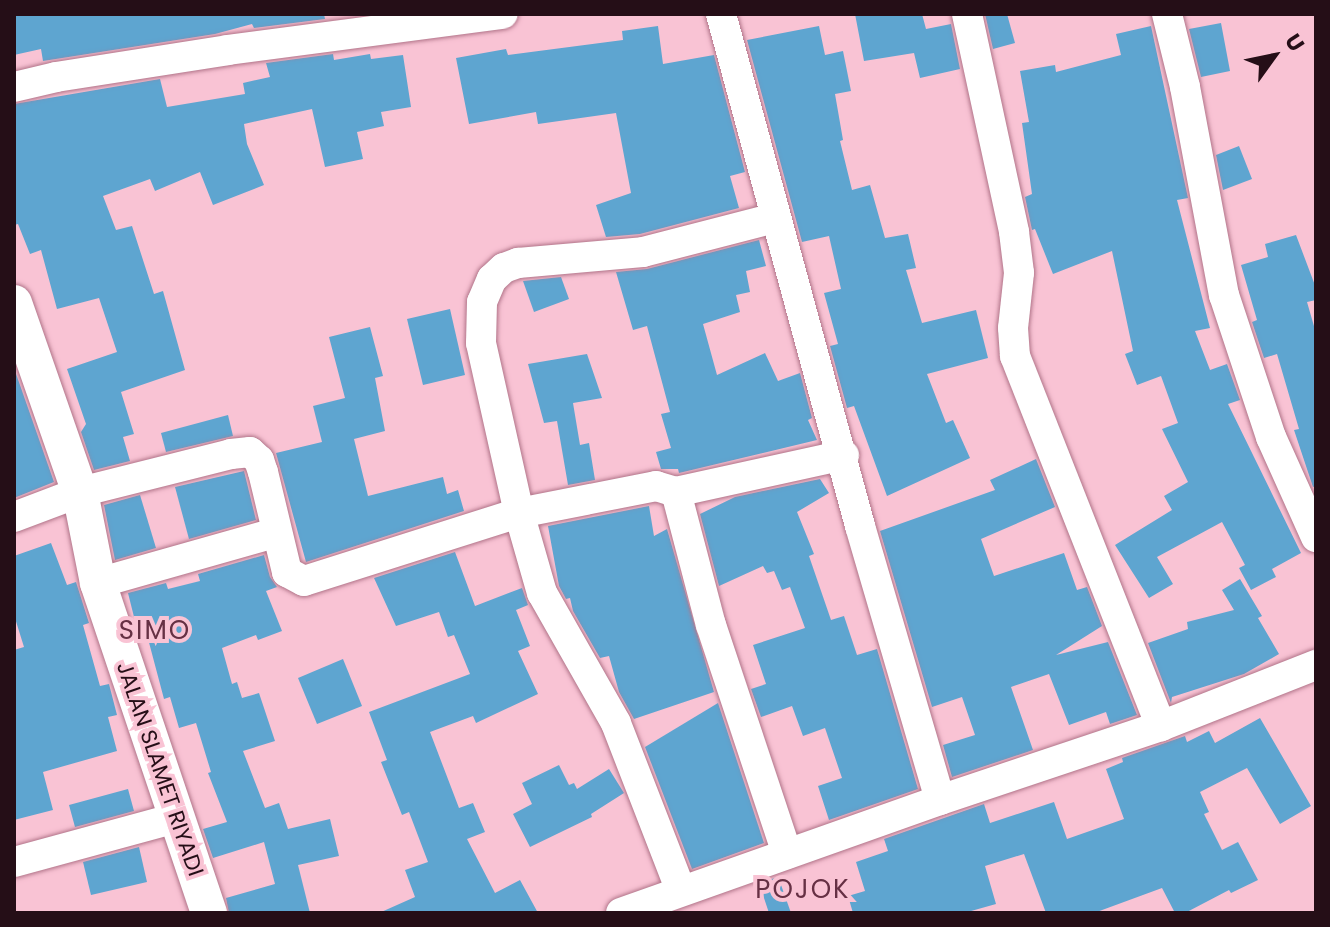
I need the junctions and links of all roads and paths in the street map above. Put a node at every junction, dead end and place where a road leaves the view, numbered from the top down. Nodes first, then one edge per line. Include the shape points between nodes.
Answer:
1 (503, 14) edge
2 (721, 14) edge
3 (967, 14) edge
4 (1167, 14) edge
5 (14, 87) edge
6 (774, 218) junction
7 (14, 303) edge
8 (844, 455) junction
9 (80, 492) junction
10 (676, 492) junction
11 (519, 513) junction
12 (14, 517) edge
13 (275, 533) junction
14 (1316, 537) edge
15 (98, 583) junction
16 (1316, 665) edge
17 (1161, 726) junction
18 (940, 800) junction
19 (176, 818) junction
20 (787, 854) junction
21 (14, 862) edge
22 (674, 900) edge
23 (209, 913) edge
24 (621, 913) edge

1 - 5 street via 228,50
2 - 6 street
3 - 17 street via 1014,232 1019,273 1015,356
4 - 14 street via 1224,295 1271,437
6 - 8 street
6 - 11 street via 643,252 518,263 492,279 482,302 481,343
7 - 9 street, JALAN SLAMET RIYADI
8 - 10 street
8 - 18 street
9 - 12 street
9 - 13 street via 250,452 263,472
9 - 15 street, JALAN SLAMET RIYADI
10 - 11 street via 656,486
10 - 20 street via 711,625
11 - 13 street via 304,581 287,572
11 - 22 street via 542,593 616,723
13 - 15 street
15 - 19 street, JALAN SLAMET RIYADI
16 - 17 street
17 - 18 street
18 - 20 street
19 - 21 street
19 - 23 street, JALAN SLAMET RIYADI
20 - 22 street
22 - 24 street

